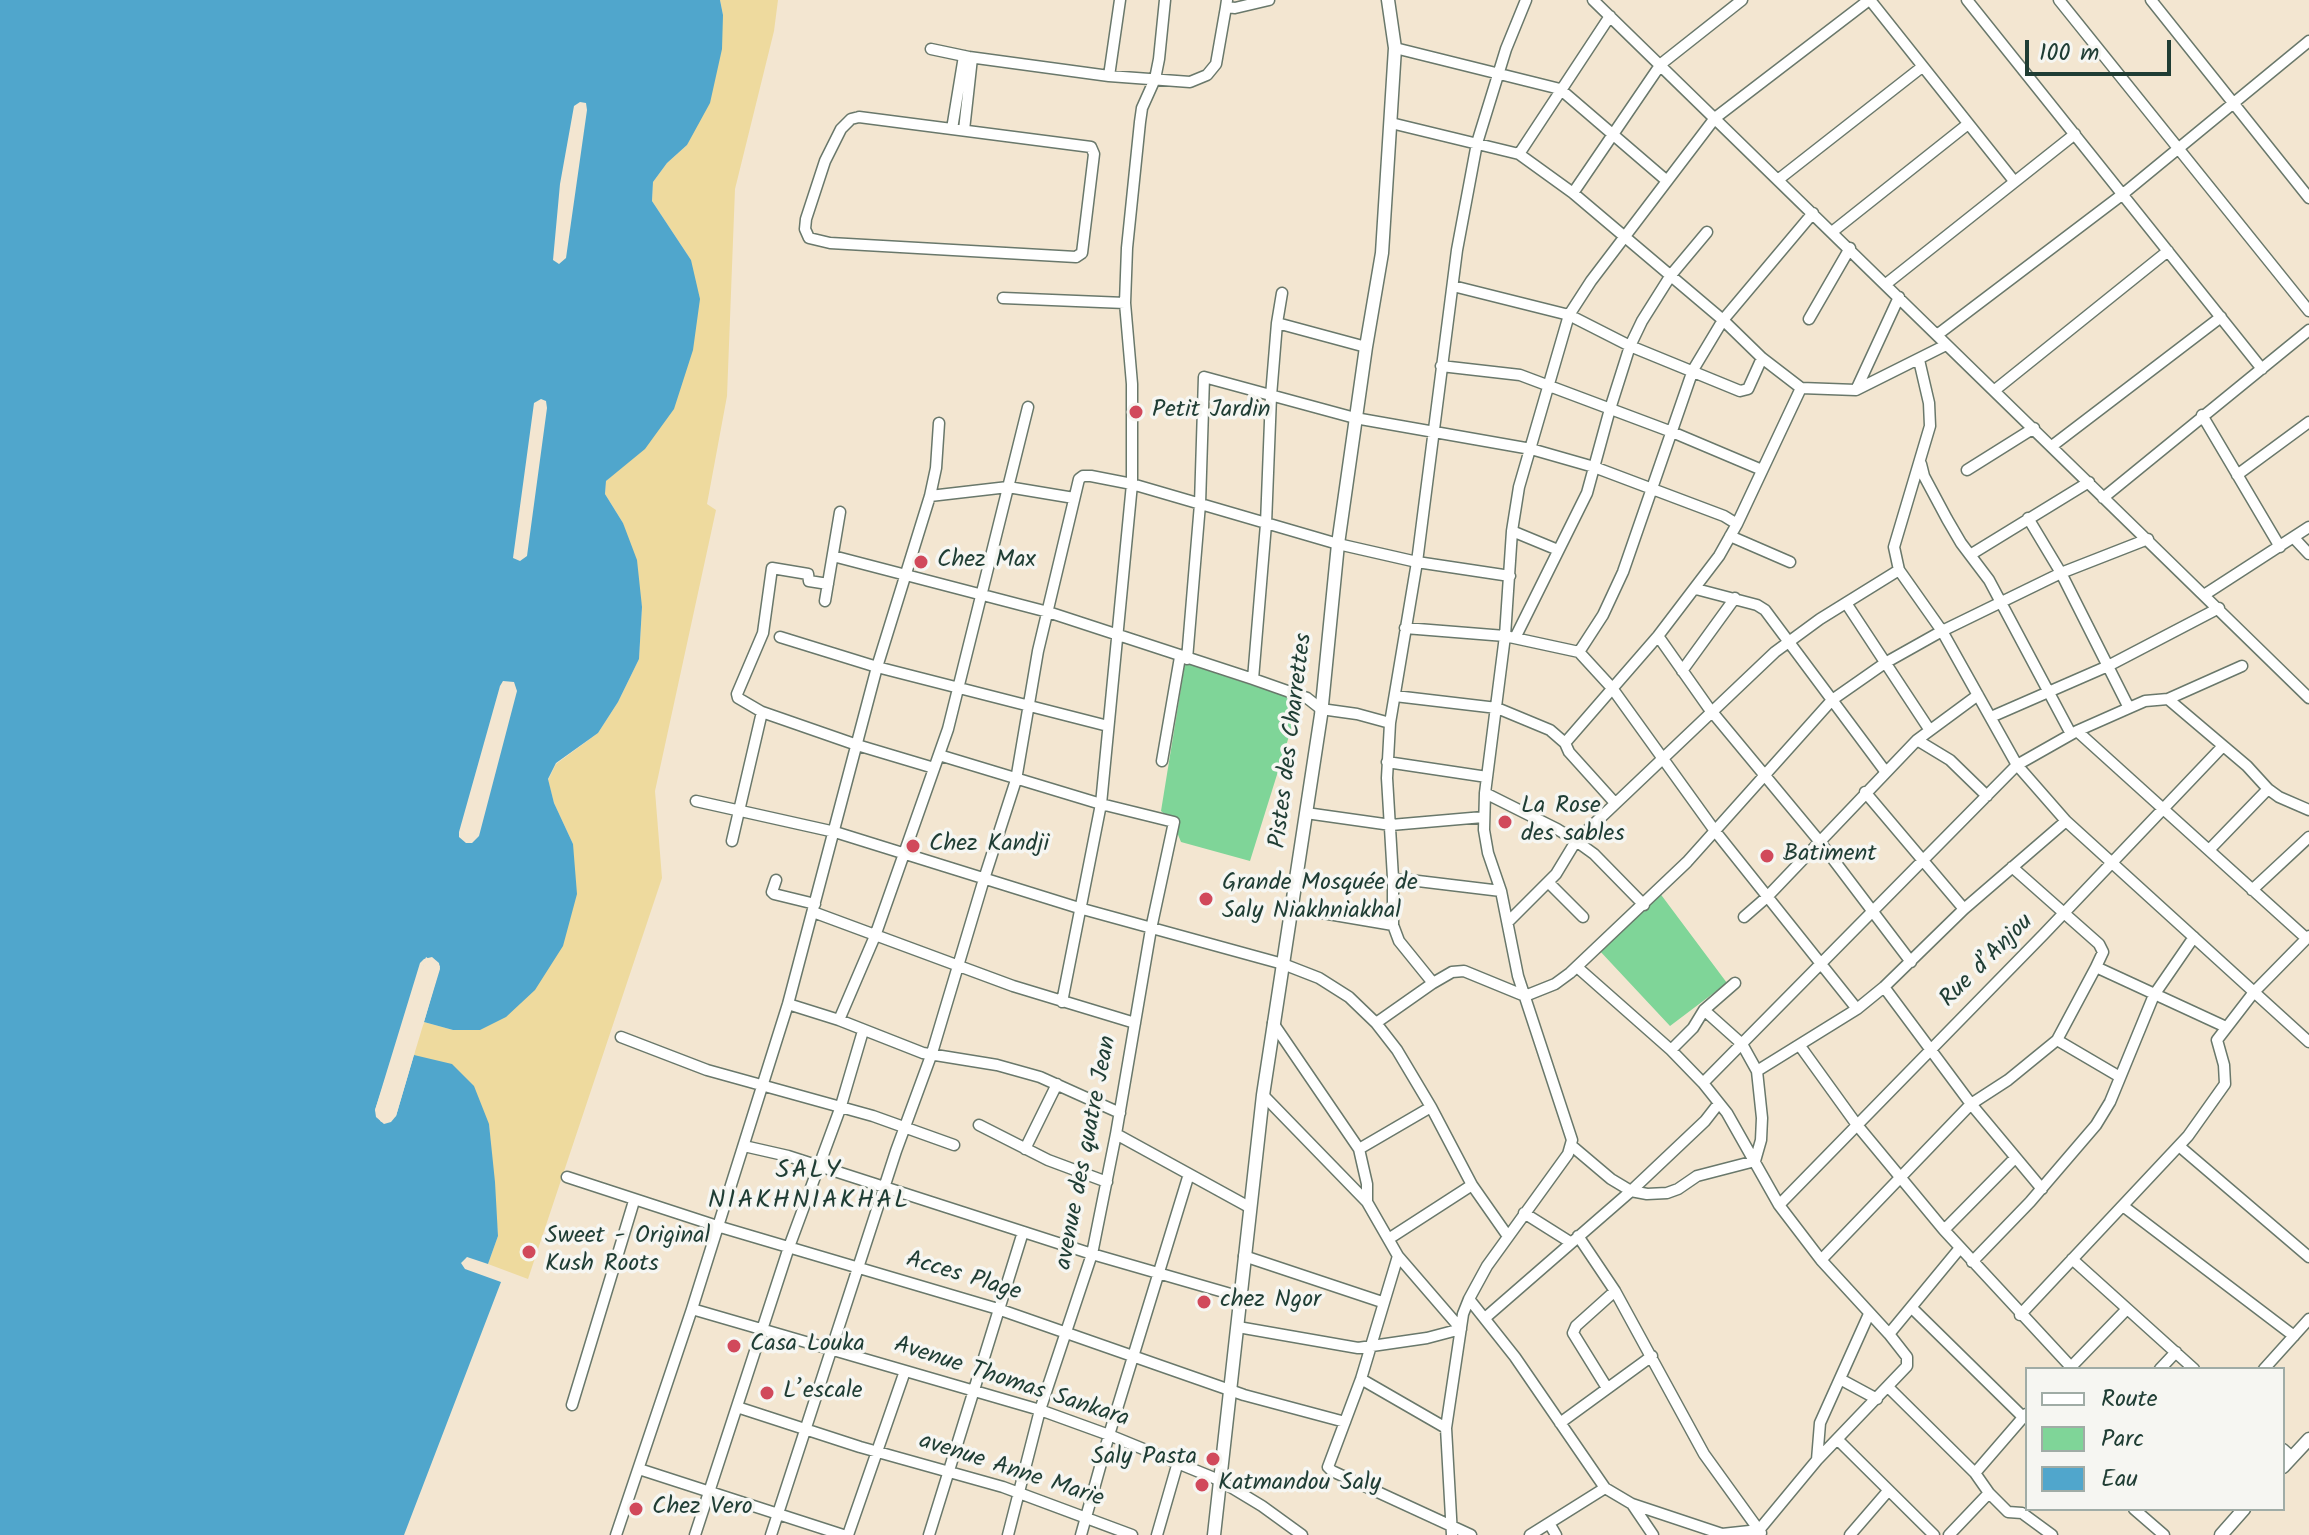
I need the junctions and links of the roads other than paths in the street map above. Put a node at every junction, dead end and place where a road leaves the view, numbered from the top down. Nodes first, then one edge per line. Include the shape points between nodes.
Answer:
1 (1120, 0) edge
2 (1165, 0) edge
3 (1269, 0) edge
4 (1388, 0) edge
5 (1526, 0) edge
6 (1742, 0) edge
7 (1870, 0) edge
8 (1967, 0) edge
9 (2059, 0) edge
10 (2151, 0) edge
11 (1601, 2) edge
12 (1227, 4) edge
13 (1730, 4) edge
14 (1610, 16) junction
15 (2309, 41) edge
16 (1395, 48) junction
17 (931, 49) dead end
18 (968, 57) junction
19 (1661, 64) junction
20 (1922, 67) junction
21 (1498, 74) junction
22 (1109, 76) junction
23 (1155, 79) junction
24 (1560, 89) junction
25 (2233, 104) junction
26 (1715, 118) junction
27 (1391, 123) junction
28 (1968, 124) junction
29 (958, 129) junction
30 (1613, 134) junction
31 (2075, 134) junction
32 (1477, 143) junction
33 (2179, 148) junction
34 (1519, 154) junction
35 (1779, 179) junction
36 (1667, 181) junction
37 (2014, 181) junction
38 (1573, 193) junction
39 (2123, 194) junction
40 (2309, 198) edge
41 (1813, 213) junction
42 (1707, 232) dead end
43 (1832, 232) junction
44 (1623, 236) junction
45 (1850, 248) junction
46 (2168, 251) junction
47 (1671, 275) junction
48 (1886, 284) junction
49 (1453, 286) junction
50 (1282, 293) dead end
51 (1899, 297) junction
52 (1003, 298) dead end
53 (1125, 303) junction
54 (2309, 311) edge
55 (1569, 315) junction
56 (2221, 317) junction
57 (1809, 319) dead end
58 (1723, 320) junction
59 (1277, 323) junction
60 (2309, 330) edge
61 (1937, 335) junction
62 (1946, 345) junction
63 (1630, 346) junction
64 (1366, 347) junction
65 (1762, 358) junction
66 (1919, 360) junction
67 (1441, 366) junction
68 (2262, 369) junction
69 (1693, 370) junction
70 (1550, 386) junction
71 (1801, 388) junction
72 (1856, 390) junction
73 (1995, 390) junction
74 (1271, 396) junction
75 (1028, 407) dead end
76 (1610, 409) junction
77 (2202, 415) junction
78 (1355, 418) junction
79 (2309, 422) edge
80 (939, 423) dead end
81 (2034, 428) junction
82 (1672, 432) junction
83 (1434, 433) junction
84 (2052, 446) junction
85 (1531, 449) junction
86 (1921, 462) junction
87 (1594, 467) junction
88 (1762, 470) junction
89 (1967, 470) dead end
90 (2237, 475) junction
91 (2089, 482) junction
92 (1132, 484) junction
93 (1008, 487) junction
94 (1653, 490) junction
95 (930, 496) junction
96 (1074, 498) junction
97 (2103, 498) junction
98 (1200, 504) junction
99 (840, 512) dead end
100 (2028, 518) junction
101 (1266, 524) junction
102 (1737, 524) junction
103 (2309, 527) edge
104 (1512, 531) junction
105 (1730, 536) junction
106 (2294, 538) junction
107 (2148, 539) junction
108 (1338, 544) junction
109 (2280, 547) junction
110 (1558, 550) junction
111 (2309, 554) edge
112 (1970, 555) junction
113 (833, 556) junction
114 (1417, 562) junction
115 (1790, 562) dead end
116 (1899, 570) junction
117 (2061, 573) junction
118 (905, 576) junction
119 (1510, 576) junction
120 (828, 584) junction
121 (1696, 589) junction
122 (2204, 595) junction
123 (981, 596) junction
124 (1735, 598) junction
125 (825, 601) dead end
126 (2000, 602) junction
127 (1846, 603) junction
128 (2219, 608) junction
129 (1048, 612) junction
130 (1405, 628) junction
131 (1942, 631) junction
132 (1658, 636) junction
133 (780, 637) dead end
134 (1118, 637) junction
135 (1510, 637) junction
136 (1788, 640) junction
137 (1579, 652) junction
138 (1183, 658) junction
139 (1885, 663) junction
140 (2108, 666) junction
141 (2242, 666) dead end
142 (877, 667) junction
143 (1682, 671) junction
144 (1253, 679) junction
145 (958, 687) junction
146 (1612, 688) junction
147 (2049, 690) junction
148 (1978, 695) junction
149 (1395, 696) junction
150 (2309, 698) edge
151 (2168, 699) junction
152 (1832, 700) junction
153 (1028, 705) junction
154 (1497, 708) junction
155 (2129, 708) junction
156 (1321, 709) junction
157 (762, 712) junction
158 (1713, 712) junction
159 (1991, 717) junction
160 (1390, 723) junction
161 (1108, 726) junction
162 (1929, 729) junction
163 (2074, 733) junction
164 (1917, 740) junction
165 (1565, 743) junction
166 (857, 745) junction
167 (2223, 746) junction
168 (939, 755) junction
169 (1664, 759) junction
170 (1162, 761) dead end
171 (1387, 762) junction
172 (2017, 765) junction
173 (934, 768) junction
174 (1885, 771) junction
175 (1764, 776) junction
176 (1487, 777) junction
177 (1016, 780) junction
178 (2268, 789) junction
179 (1865, 792) junction
180 (1485, 793) junction
181 (1987, 796) junction
182 (696, 801) dead end
183 (1615, 803) junction
184 (1101, 804) junction
185 (2163, 809) junction
186 (2309, 810) edge
187 (739, 812) junction
188 (1306, 813) junction
189 (1483, 817) junction
190 (2066, 821) junction
191 (1391, 825) junction
192 (1715, 831) junction
193 (835, 832) junction
194 (2309, 837) edge
195 (732, 841) dead end
196 (1576, 841) junction
197 (1820, 842) junction
198 (2209, 850) junction
199 (904, 853) junction
200 (1924, 861) junction
201 (2111, 862) junction
202 (2012, 867) junction
203 (1393, 878) junction
204 (984, 879) junction
205 (776, 880) dead end
206 (1548, 882) junction
207 (2252, 890) junction
208 (1501, 891) junction
209 (1767, 897) junction
210 (1644, 905) junction
211 (814, 908) junction
212 (1079, 908) junction
213 (1293, 908) junction
214 (1964, 909) junction
215 (1873, 911) junction
216 (2065, 912) junction
217 (1583, 917) dead end
218 (1744, 917) dead end
219 (1508, 922) junction
220 (1393, 925) junction
221 (1151, 929) junction
222 (875, 936) junction
223 (2194, 937) junction
224 (2308, 937) edge
225 (1911, 962) junction
226 (1283, 964) junction
227 (1821, 965) junction
228 (959, 967) junction
229 (1577, 967) junction
230 (2096, 967) junction
231 (1433, 983) junction
232 (1735, 983) dead end
233 (1884, 987) junction
234 (2254, 992) junction
235 (2154, 995) junction
236 (1525, 996) junction
237 (1062, 1002) junction
238 (788, 1004) junction
239 (1857, 1009) junction
240 (1704, 1010) junction
241 (839, 1020) junction
242 (1135, 1023) junction
243 (1273, 1023) junction
244 (1376, 1023) junction
245 (2226, 1027) junction
246 (863, 1031) junction
247 (621, 1037) dead end
248 (2057, 1040) junction
249 (2309, 1041) edge
250 (1742, 1044) junction
251 (1800, 1046) junction
252 (1930, 1048) junction
253 (1671, 1050) junction
254 (932, 1053) junction
255 (1757, 1071) junction
256 (2120, 1077) junction
257 (1703, 1083) junction
258 (1057, 1084) junction
259 (764, 1085) junction
260 (1263, 1095) junction
261 (1719, 1103) junction
262 (1971, 1104) junction
263 (1431, 1107) junction
264 (840, 1109) junction
265 (1120, 1113) junction
266 (904, 1125) junction
267 (979, 1125) dead end
268 (1857, 1125) junction
269 (1116, 1134) junction
270 (954, 1145) dead end
271 (744, 1146) junction
272 (1572, 1146) junction
273 (2179, 1146) junction
274 (1025, 1149) junction
275 (1359, 1149) junction
276 (2015, 1158) junction
277 (1755, 1161) junction
278 (817, 1167) junction
279 (1189, 1174) junction
280 (567, 1177) dead end
281 (1901, 1178) junction
282 (1107, 1182) junction
283 (1472, 1185) junction
284 (884, 1188) junction
285 (2042, 1189) junction
286 (1631, 1191) junction
287 (634, 1201) junction
288 (1367, 1202) junction
289 (1779, 1205) junction
290 (2123, 1206) junction
291 (1249, 1207) junction
292 (1524, 1213) junction
293 (717, 1226) junction
294 (1944, 1230) junction
295 (1023, 1232) junction
296 (1507, 1235) junction
297 (1390, 1238) junction
298 (1574, 1239) junction
299 (789, 1247) junction
300 (1960, 1248) junction
301 (1092, 1254) junction
302 (1244, 1256) junction
303 (1398, 1256) junction
304 (2309, 1257) edge
305 (2072, 1259) junction
306 (1821, 1260) junction
307 (1972, 1262) junction
308 (859, 1268) junction
309 (1160, 1274) junction
310 (1615, 1291) junction
311 (1241, 1297) junction
312 (1469, 1299) junction
313 (1382, 1302) junction
314 (692, 1309) junction
315 (998, 1309) junction
316 (1913, 1309) junction
317 (2127, 1309) junction
318 (1869, 1314) junction
319 (2020, 1315) junction
320 (1485, 1318) junction
321 (2309, 1319) edge
322 (1238, 1327) junction
323 (764, 1328) junction
324 (1461, 1329) junction
325 (1066, 1332) junction
326 (1889, 1334) junction
327 (2294, 1336) junction
328 (1370, 1347) junction
329 (833, 1349) junction
330 (2176, 1352) junction
331 (1652, 1356) junction
332 (1133, 1357) junction
333 (2069, 1367) edge
334 (2071, 1367) edge
335 (2162, 1367) edge
336 (2192, 1367) edge
337 (2266, 1367) edge
338 (905, 1371) junction
339 (1361, 1379) junction
340 (1840, 1379) junction
341 (1888, 1387) junction
342 (1607, 1388) junction
343 (1231, 1389) junction
344 (973, 1391) junction
345 (1877, 1399) junction
346 (572, 1405) dead end
347 (737, 1407) junction
348 (1040, 1410) junction
349 (2025, 1415) edge
350 (1345, 1422) junction
351 (1560, 1423) junction
352 (1446, 1428) junction
353 (806, 1429) junction
354 (1109, 1435) junction
355 (2309, 1439) edge
356 (1838, 1440) junction
357 (877, 1451) junction
358 (2286, 1457) edge
359 (1817, 1460) junction
360 (1178, 1462) junction
361 (639, 1469) junction
362 (948, 1471) junction
363 (1975, 1473) junction
364 (1219, 1480) junction
365 (1605, 1488) junction
366 (709, 1491) junction
367 (1888, 1491) junction
368 (1989, 1493) junction
369 (1019, 1494) junction
370 (1632, 1504) junction
371 (2024, 1511) edge
372 (2136, 1511) edge
373 (2241, 1511) edge
374 (778, 1514) junction
375 (1085, 1518) junction
376 (1549, 1523) junction
377 (1452, 1530) edge
378 (1761, 1532) edge
379 (616, 1535) edge
380 (695, 1535) edge
381 (771, 1535) edge
382 (845, 1535) edge
383 (929, 1535) edge
384 (1008, 1535) edge
385 (1081, 1535) edge
386 (1132, 1535) edge
387 (1157, 1535) edge
388 (1214, 1535) edge
389 (1302, 1535) edge
390 (1471, 1535) edge
391 (1530, 1535) edge
392 (1556, 1535) edge
393 (1653, 1535) edge
394 (1850, 1535) edge
395 (1934, 1535) edge
396 (1949, 1535) edge
397 (2052, 1535) edge
398 (2164, 1535) edge
399 (2221, 1535) edge

1 - 22 street
2 - 23 street
3 - 12 street
4 - 16 main road, Pistes des Charrettes
5 - 21 street
6 - 13 street
7 - 20 street
7 - 26 street
8 - 31 street
9 - 33 street
10 - 25 street
11 - 14 street
12 - 23 street via 1214,70 1190,82
13 - 19 street
14 - 19 street
14 - 24 street
15 - 25 street
16 - 21 street
16 - 27 main road, Pistes des Charrettes
17 - 18 street
18 - 22 street
18 - 29 street
19 - 26 street
19 - 30 street
20 - 28 street
20 - 35 street
21 - 24 street
21 - 32 street
22 - 23 street
23 - 53 street via 1140,122
24 - 30 street
24 - 34 street
25 - 33 street
25 - 40 street
26 - 35 street
26 - 36 street
27 - 32 street
27 - 64 main road, Pistes des Charrettes via 1382,253
28 - 37 street
28 - 43 street
29 - 29 street via 1091,147 1080,256 830,243 807,234 813,191 841,129 851,119
30 - 36 street
30 - 38 street
31 - 37 street
31 - 39 street
32 - 34 street
32 - 49 street
33 - 39 street
33 - 54 street
34 - 38 street
35 - 41 street
36 - 44 street
37 - 48 street
38 - 44 street
39 - 46 street
39 - 61 street
41 - 43 street
41 - 58 street
42 - 47 street
43 - 45 street
44 - 47 street
44 - 55 street
45 - 48 street
45 - 57 street
46 - 56 street
46 - 73 street
47 - 58 street
47 - 63 street
48 - 51 street
49 - 55 street
49 - 67 street
50 - 59 street
51 - 61 street
51 - 72 street
52 - 53 street
53 - 92 street
55 - 63 street
55 - 70 street
56 - 68 street
56 - 84 street
58 - 65 street
58 - 69 street
59 - 64 street
59 - 74 street
60 - 68 street
61 - 62 street
62 - 66 street
62 - 73 street
63 - 69 street
63 - 76 street
64 - 78 main road, Pistes des Charrettes
65 - 69 street via 1745,391
65 - 71 street
66 - 72 street
66 - 86 street via 1930,426
67 - 70 street via 1520,375
67 - 83 street
68 - 77 street
69 - 82 street
70 - 76 street
70 - 85 street
71 - 72 street
71 - 88 street
73 - 81 street
74 - 78 street
74 - 98 street via 1204,377
74 - 101 street
75 - 93 street
76 - 82 street
76 - 87 street
77 - 90 street
77 - 97 street
78 - 83 street
78 - 108 main road, Pistes des Charrettes
79 - 90 street
80 - 95 street
81 - 84 street
81 - 89 street
82 - 88 street
82 - 94 street
83 - 85 street
83 - 114 street
84 - 91 street
85 - 87 street
85 - 104 street
86 - 112 street
86 - 116 street via 1894,547
87 - 94 street
87 - 110 street
88 - 102 street
90 - 109 street
91 - 97 street
91 - 100 street
92 - 96 street via 1083,476
92 - 98 street
92 - 134 street
93 - 95 street
93 - 96 street
93 - 123 street
94 - 102 street
94 - 137 street via 1615,592
95 - 118 street
96 - 129 street
97 - 107 street
98 - 101 street
98 - 138 street
99 - 113 street
100 - 112 street
100 - 117 street
101 - 108 street
101 - 144 street
102 - 105 street
103 - 106 street
104 - 110 street
104 - 119 street
105 - 115 street
105 - 121 street
106 - 109 street
106 - 111 street
107 - 117 street
107 - 122 street
108 - 114 street
108 - 156 main road, Pistes des Charrettes
109 - 122 street
110 - 135 street
112 - 126 street
113 - 118 street
113 - 120 street
114 - 119 street
114 - 130 street
116 - 127 street
116 - 131 street
117 - 126 street
117 - 140 street
118 - 123 street
118 - 142 street
119 - 135 street
120 - 125 street
120 - 157 street via 809,581 808,574 771,569 763,633 737,694
121 - 124 street
121 - 132 street
122 - 128 street
123 - 129 street
123 - 145 street
124 - 136 street via 1762,607
124 - 143 street
126 - 131 street
126 - 147 street
127 - 136 street
127 - 139 street
128 - 140 street
128 - 150 street
129 - 134 street
129 - 153 street
130 - 135 street
130 - 149 street
131 - 139 street
131 - 148 street
132 - 143 street
132 - 146 street
133 - 142 street
134 - 138 street
134 - 161 street
135 - 137 street
135 - 154 street
136 - 152 street
136 - 158 street
137 - 146 street
138 - 144 street
138 - 170 street
139 - 152 street
139 - 162 street
140 - 147 street
140 - 155 street
141 - 151 street
142 - 145 street
142 - 166 street
143 - 158 street
144 - 156 street via 1307,698
145 - 153 street
145 - 168 street
146 - 165 street
146 - 169 street
147 - 159 street
147 - 163 street
148 - 159 street
148 - 162 street
149 - 154 street
149 - 160 street
151 - 155 street
151 - 167 street
152 - 174 street
152 - 175 street
153 - 161 street
153 - 177 street
154 - 165 street via 1550,730
154 - 176 street
155 - 163 street
156 - 160 street
156 - 188 main road, Pistes des Charrettes
157 - 166 street
157 - 187 street
158 - 169 street
158 - 175 street
159 - 172 street
160 - 171 street
161 - 184 street
162 - 164 street
163 - 172 street
163 - 185 street
164 - 174 street
164 - 181 street via 1950,760
165 - 183 street
166 - 173 street
166 - 193 street
167 - 178 street
167 - 185 street, Rue d’Anjou
168 - 173 street
168 - 177 street
169 - 183 street
169 - 192 street
171 - 176 street
171 - 191 street
172 - 181 street
172 - 190 street
173 - 199 street
174 - 179 street
175 - 192 street
175 - 197 street
176 - 180 street
177 - 184 street
177 - 204 street
178 - 186 street
178 - 198 street
179 - 197 street
179 - 200 street
180 - 189 street
180 - 196 street
181 - 200 street
182 - 187 street
183 - 196 street
184 - 212 street
184 - 221 street, avenue des quatre Jean via 1174,825
185 - 198 street
185 - 201 street, Rue d’Anjou
187 - 193 street
187 - 195 street
188 - 191 street
188 - 213 main road, Pistes des Charrettes
189 - 191 street
189 - 208 street
190 - 201 street
190 - 202 street
191 - 203 street
192 - 209 street
192 - 210 street
193 - 199 street
193 - 211 street
194 - 207 street
196 - 206 street
196 - 210 street
197 - 209 street
197 - 215 street
198 - 207 street
199 - 204 street
199 - 222 street
200 - 214 street
200 - 215 street
201 - 216 street, Rue d’Anjou
201 - 223 street
202 - 214 street
202 - 216 street
203 - 208 street
203 - 220 street
204 - 212 street
204 - 228 street
205 - 211 street via 774,894
206 - 217 street
206 - 219 street
207 - 224 street
208 - 219 street
209 - 218 street
209 - 227 street
210 - 229 street
211 - 222 street
211 - 238 street
212 - 221 street
212 - 237 street
213 - 220 street
213 - 226 main road, Pistes des Charrettes
214 - 225 street
215 - 225 street
215 - 227 street
216 - 230 street via 2101,948
216 - 252 street, Rue d’Anjou
219 - 236 street
220 - 231 street via 1399,941
221 - 226 street
221 - 242 street, avenue des quatre Jean
222 - 228 street
222 - 241 street
223 - 234 street
223 - 235 street
224 - 234 street
225 - 233 street
226 - 243 main road, Pistes des Charrettes
226 - 244 street via 1334,987
227 - 239 street
227 - 250 street
228 - 237 street
228 - 254 street
229 - 236 street via 1555,984
229 - 253 street
230 - 235 street
230 - 248 street
231 - 236 street via 1464,971
231 - 244 street
232 - 240 street
233 - 239 street
233 - 252 street
234 - 245 street
234 - 249 street
235 - 245 street
235 - 256 street
236 - 272 street
237 - 242 street
238 - 241 street
238 - 259 street
239 - 251 street
240 - 250 street
240 - 253 street
241 - 246 street
242 - 265 street, avenue des quatre Jean
243 - 260 main road, Pistes des Charrettes
243 - 275 street
244 - 263 street
245 - 273 street via 2217,1040 2225,1084
246 - 254 street
246 - 264 street
247 - 259 street
248 - 256 street
248 - 262 street
250 - 255 street
250 - 257 street
251 - 255 street
251 - 268 street
252 - 262 street
252 - 268 street, Rue d’Anjou
253 - 257 street
254 - 258 street
254 - 266 street
255 - 277 street via 1762,1118
256 - 285 street via 2088,1136
257 - 261 street
258 - 265 street
258 - 274 street
259 - 264 street
259 - 271 street
260 - 288 street
260 - 291 main road, Pistes des Charrettes
261 - 277 street
261 - 286 street
262 - 276 street
262 - 281 street
263 - 275 street
263 - 283 street
264 - 266 street
264 - 278 street
265 - 269 street, avenue des quatre Jean
266 - 270 street
266 - 284 street
267 - 274 street
268 - 281 street
268 - 289 street, Rue d’Anjou
269 - 279 street
269 - 282 street, avenue des quatre Jean
271 - 278 street
271 - 293 street
272 - 286 street
272 - 292 street
273 - 290 street
273 - 304 street
274 - 282 street
275 - 288 street
276 - 285 street
276 - 294 street
277 - 286 street via 1706,1173 1667,1193
277 - 289 street
278 - 284 street
278 - 299 street
279 - 291 street
279 - 309 street
280 - 287 street, Acces Plage
281 - 294 street
281 - 306 street
282 - 301 street, avenue des quatre Jean
283 - 296 street
283 - 297 street
284 - 295 street
284 - 308 street
285 - 307 street
286 - 298 street
287 - 293 street, Acces Plage
287 - 346 street
288 - 297 street
289 - 306 street
290 - 305 street
290 - 327 street
291 - 302 main road, Pistes des Charrettes
292 - 296 street
292 - 298 street
293 - 299 street, Acces Plage
293 - 314 street
294 - 300 street
295 - 301 street
295 - 315 street
296 - 312 street
297 - 303 street
298 - 310 street
298 - 320 street
299 - 308 street, Acces Plage
299 - 323 street
300 - 307 street
300 - 316 street
301 - 309 street
301 - 325 street, avenue des quatre Jean
302 - 311 main road, Pistes des Charrettes
302 - 313 street
303 - 313 street
303 - 324 street
305 - 317 street
305 - 319 street
306 - 318 street
307 - 319 street
308 - 315 street, Acces Plage
308 - 329 street
309 - 311 street
309 - 332 street
310 - 331 street
310 - 342 street via 1573,1333
311 - 322 main road, Pistes des Charrettes
312 - 320 street
312 - 324 street
313 - 328 street
314 - 323 street, Avenue Thomas Sankara
314 - 361 street
315 - 325 street, Acces Plage
315 - 344 street
316 - 326 street
316 - 349 street
317 - 330 street
317 - 334 street
318 - 326 street
318 - 340 street
319 - 333 street
320 - 351 street
321 - 327 street
322 - 328 street
322 - 343 main road, Pistes des Charrettes
323 - 329 street, Avenue Thomas Sankara
323 - 347 street
324 - 328 street
324 - 352 street
325 - 332 street, Acces Plage
325 - 348 street, avenue des quatre Jean
326 - 341 street via 1908,1363
327 - 337 street
328 - 339 street
329 - 338 street, Avenue Thomas Sankara
329 - 353 street
330 - 335 street
330 - 336 street
331 - 342 street
331 - 378 street via 1704,1454
332 - 343 street, Acces Plage
332 - 354 street
338 - 344 street, Avenue Thomas Sankara
338 - 357 street
339 - 350 street
339 - 352 street
340 - 345 street
340 - 359 street via 1820,1423
341 - 345 street
341 - 363 street
342 - 351 street
343 - 350 street, Acces Plage
343 - 364 main road, Pistes des Charrettes
344 - 348 street, Avenue Thomas Sankara
344 - 362 street
345 - 356 street
347 - 353 street
347 - 366 street
348 - 354 street, Avenue Thomas Sankara
348 - 369 street, avenue des quatre Jean
349 - 363 street
350 - 377 street via 1330,1470
351 - 365 street
352 - 377 street
353 - 357 street
353 - 374 street
354 - 360 street, Avenue Thomas Sankara
354 - 375 street
355 - 358 main road
356 - 359 street
356 - 367 street
357 - 362 street, avenue Anne Marie
357 - 382 street
359 - 378 street
360 - 364 street, Avenue Thomas Sankara
360 - 387 street
361 - 366 street
361 - 379 street
362 - 369 street, avenue Anne Marie
362 - 383 street
363 - 368 street
364 - 388 main road, Pistes des Charrettes
364 - 389 street, Avenue Thomas Sankara
365 - 370 street
365 - 376 street
366 - 374 street
366 - 380 street
367 - 394 street
367 - 395 street
368 - 371 street via 2008,1512
368 - 396 street
369 - 375 street, avenue Anne Marie
369 - 384 street, avenue des quatre Jean
370 - 378 street via 1722,1534
370 - 393 street
371 - 397 street
372 - 398 street
373 - 399 main road
374 - 381 street
374 - 382 street
375 - 385 street
375 - 386 street, avenue Anne Marie
376 - 391 street
376 - 392 street
377 - 390 street

